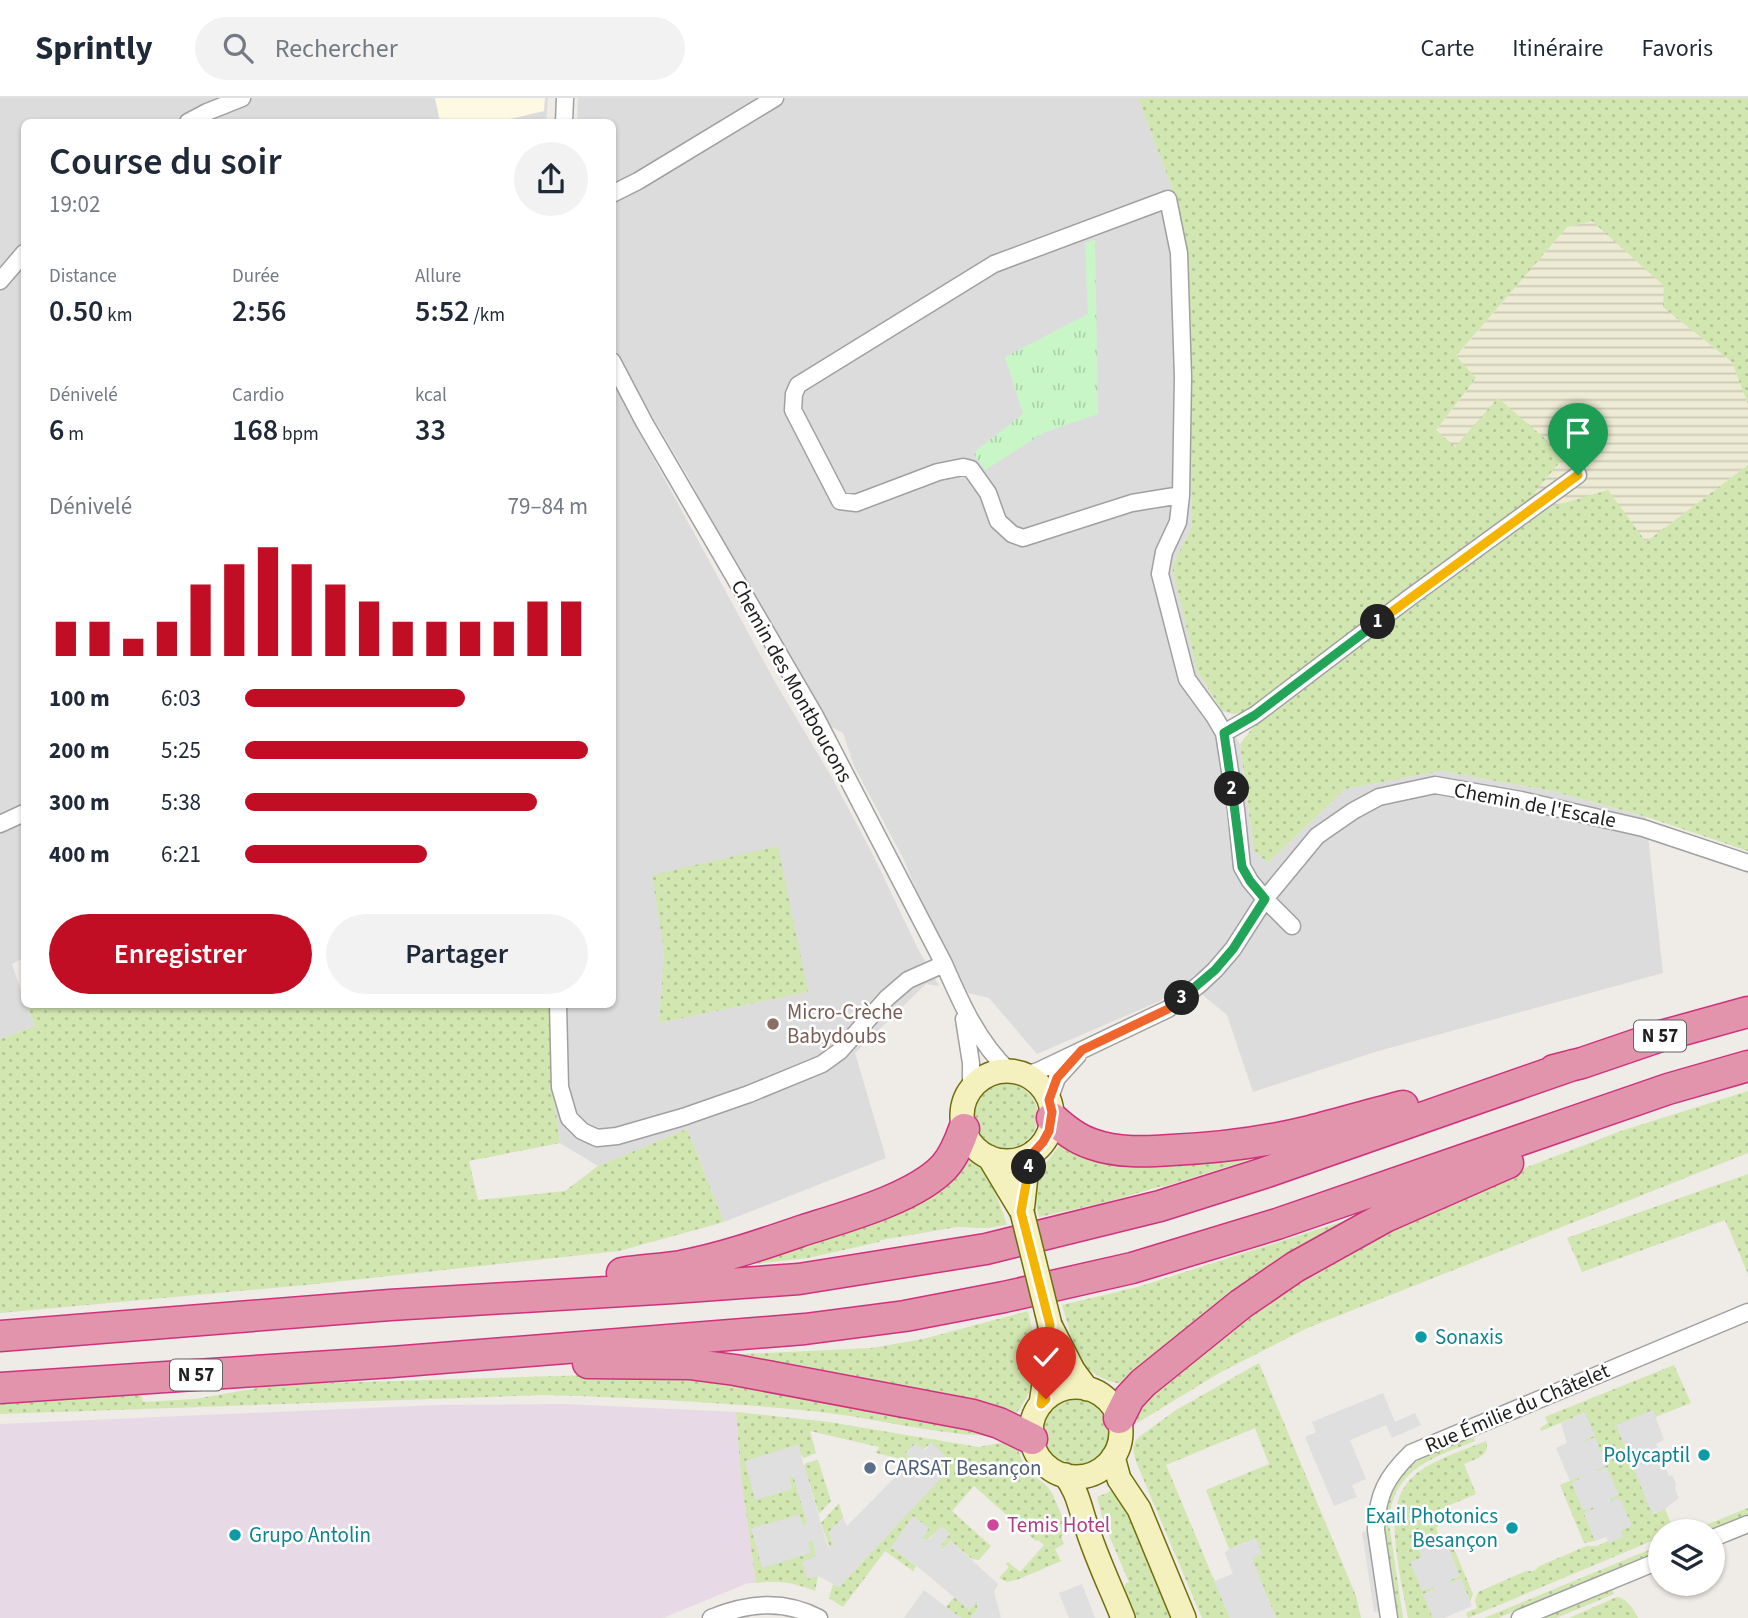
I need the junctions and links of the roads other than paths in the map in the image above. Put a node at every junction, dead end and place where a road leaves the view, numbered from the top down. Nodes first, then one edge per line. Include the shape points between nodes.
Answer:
1 (242, 98) edge
2 (565, 98) edge
3 (775, 98) edge
4 (194, 119) edge
5 (564, 119) edge
6 (616, 192) edge
7 (21, 256) edge
8 (0, 281) edge
9 (616, 369) edge
10 (1578, 475) dead end
11 (1181, 495) junction
12 (1224, 733) junction
13 (21, 814) edge
14 (0, 824) edge
15 (1748, 863) edge
16 (1265, 899) junction
17 (1292, 926) dead end
18 (944, 964) junction
19 (962, 1006) junction
20 (558, 1008) edge
21 (1748, 1012) edge
22 (1082, 1050) junction
23 (1573, 1065) junction
24 (1748, 1066) edge
25 (1017, 1073) junction
26 (971, 1089) junction
27 (1668, 1089) junction
28 (1050, 1109) junction
29 (964, 1129) junction
30 (1034, 1152) junction
31 (989, 1157) junction
32 (1021, 1212) junction
33 (390, 1306) junction
34 (1748, 1312) edge
35 (1050, 1325) junction
36 (0, 1336) edge
37 (392, 1362) junction
38 (0, 1388) edge
39 (1087, 1389) junction
40 (1041, 1404) junction
41 (1119, 1418) junction
42 (1032, 1439) junction
43 (1113, 1457) junction
44 (1065, 1475) junction
45 (1748, 1524) edge
46 (1725, 1533) edge
47 (1648, 1565) edge
48 (711, 1618) edge
49 (819, 1618) edge
50 (1123, 1618) edge
51 (1184, 1618) edge
52 (1389, 1618) edge
53 (1520, 1618) edge

1 - 4 street
2 - 5 street
3 - 6 street
7 - 8 street
9 - 18 street, Chemin des Montboucons via 814,714
10 - 12 street via 1255,715
11 - 11 street via 1132,503 1023,538 998,522 988,493 971,469 963,467 856,503 841,501 793,410 794,394 799,385 994,264 1168,199 1179,253
11 - 12 street via 1178,522 1160,574 1187,679
12 - 16 street via 1242,867
13 - 14 street
15 - 16 street, Chemin de l'Escale via 1643,828 1435,785 1379,797 1353,811 1317,836
16 - 17 street
16 - 22 street, Chemin de l'Escale via 1233,949 1200,984 1168,1009
18 - 19 street, Chemin des Montboucons
18 - 20 street via 908,980 822,1064 749,1094 617,1136 597,1138 569,1118 559,1087
19 - 25 street, Chemin des Montboucons via 981,1038
19 - 26 street, Chemin des Montboucons
21 - 23 highway, N 57
22 - 25 street, Chemin de l'Escale
22 - 28 street, Chemin de l'Escale via 1057,1078
23 - 28 highway via 1308,1131 1194,1149 1130,1151 1094,1145 1079,1139
23 - 33 highway, N 57 via 1173,1202 986,1249 799,1279
24 - 27 highway, N 57
25 - 26 street via 988,1075
25 - 28 street via 1040,1085
26 - 29 street via 963,1104
27 - 37 highway, N 57 via 1277,1224 1132,1268 1004,1297 805,1329
27 - 41 highway via 1385,1217 1295,1267 1143,1383
28 - 30 street via 1047,1137
29 - 31 street via 971,1143
29 - 33 highway via 945,1166 913,1189 867,1210 726,1256 679,1266 475,1288
30 - 31 street via 1004,1161
30 - 32 street
31 - 32 street
32 - 35 street, bridge
33 - 36 highway, N 57
34 - 52 street, Rue Émilie du Châtelet via 1411,1453 1383,1488 1376,1516
35 - 39 street
35 - 40 street
37 - 38 highway, N 57
37 - 42 highway via 689,1364 973,1415
39 - 40 street via 1058,1391
39 - 41 street via 1107,1399
40 - 42 street via 1034,1417
41 - 43 street via 1120,1441
42 - 44 street via 1046,1464
43 - 44 street via 1092,1474
43 - 51 street
44 - 50 street via 1079,1497
45 - 46 street
47 - 53 street
48 - 49 street via 742,1608 776,1605 805,1610

